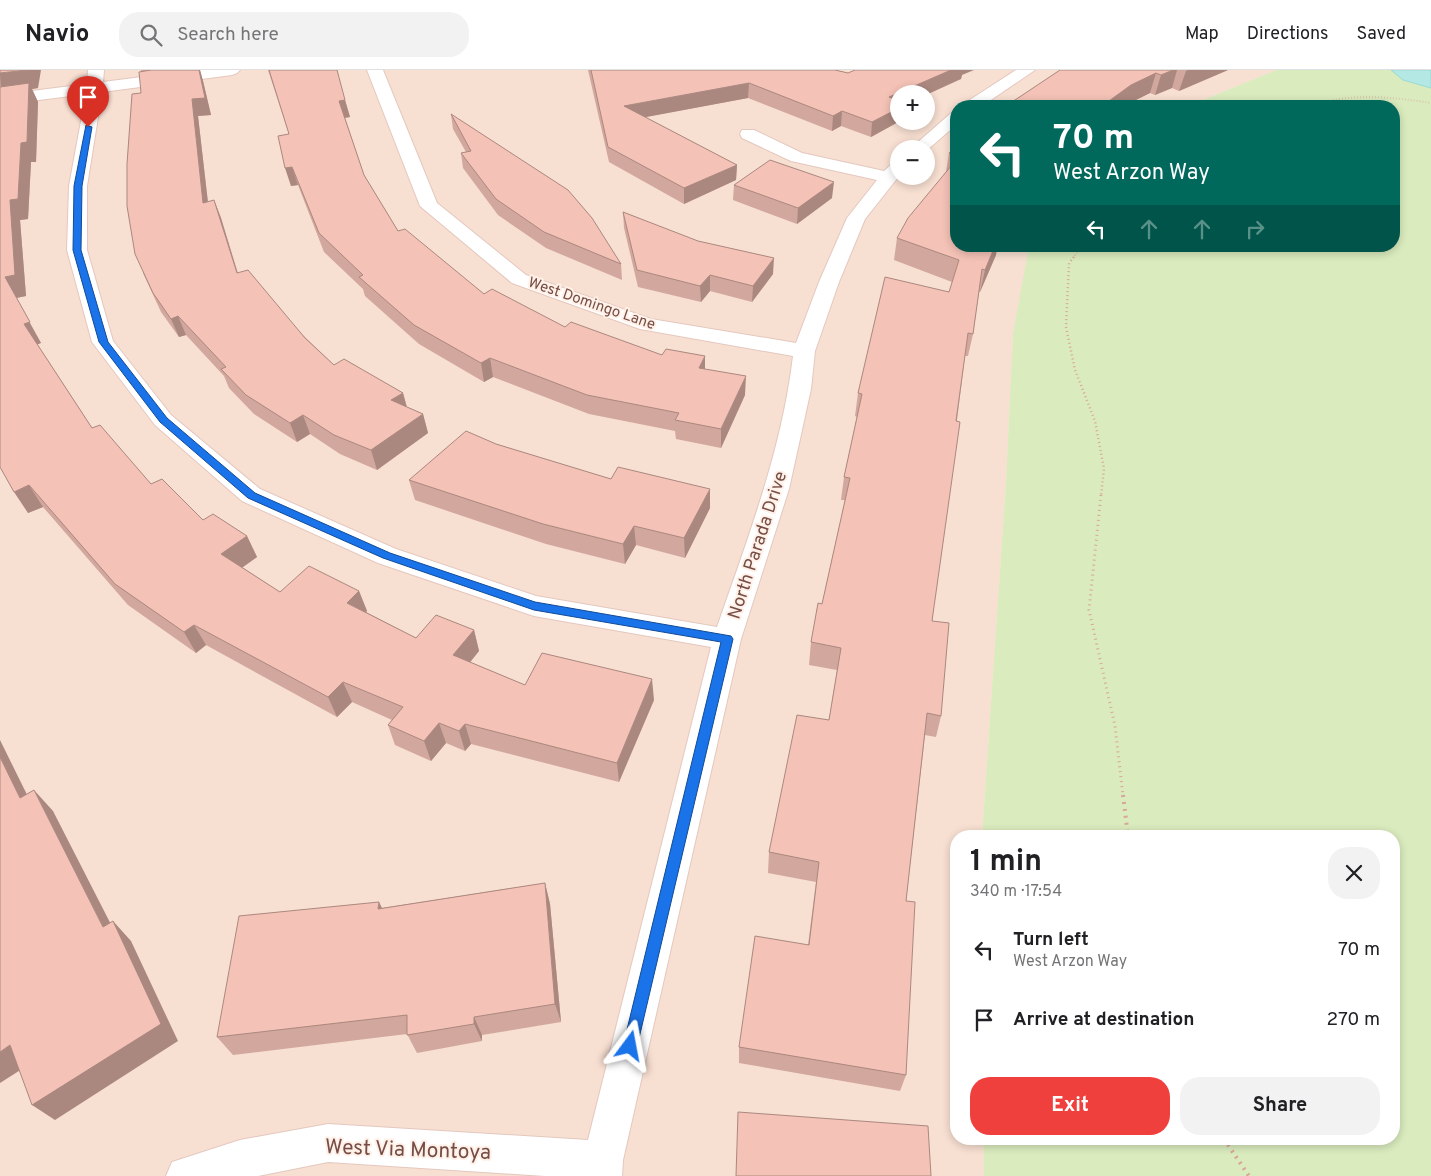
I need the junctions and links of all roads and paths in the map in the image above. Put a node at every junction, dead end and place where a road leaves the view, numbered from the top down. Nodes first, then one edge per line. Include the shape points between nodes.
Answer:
1 (232, 70) edge
2 (375, 70) edge
3 (1027, 70) edge
4 (96, 79) edge
5 (0, 100) edge
6 (980, 100) edge
7 (1328, 100) edge
8 (1392, 100) edge
9 (1400, 101) edge
10 (1431, 103) edge
11 (950, 122) edge
12 (748, 134) dead end
13 (929, 140) edge
14 (890, 172) edge
15 (890, 176) edge
16 (1077, 252) edge
17 (804, 351) junction
18 (727, 639) junction
19 (1127, 830) edge
20 (1228, 1145) edge
21 (603, 1168) edge
22 (186, 1176) edge
23 (1249, 1176) edge

1 - 4 street
2 - 17 street, West Domingo Lane via 429,206 519,279 647,325
3 - 6 street
4 - 5 street
4 - 18 street via 78,186 77,250 103,342 163,420 251,495 386,556 534,606
7 - 8 path via 1353,97
9 - 10 path
11 - 13 street
12 - 14 street via 797,157
15 - 17 street, North Parada Drive via 856,218
16 - 19 path via 1069,263 1066,326 1075,370 1095,420 1104,470 1089,610 1114,726
17 - 18 street, North Parada Drive via 800,389 777,489
18 - 21 street, North Parada Drive
20 - 23 path
21 - 22 street, West Via Montoya via 328,1143 240,1160

